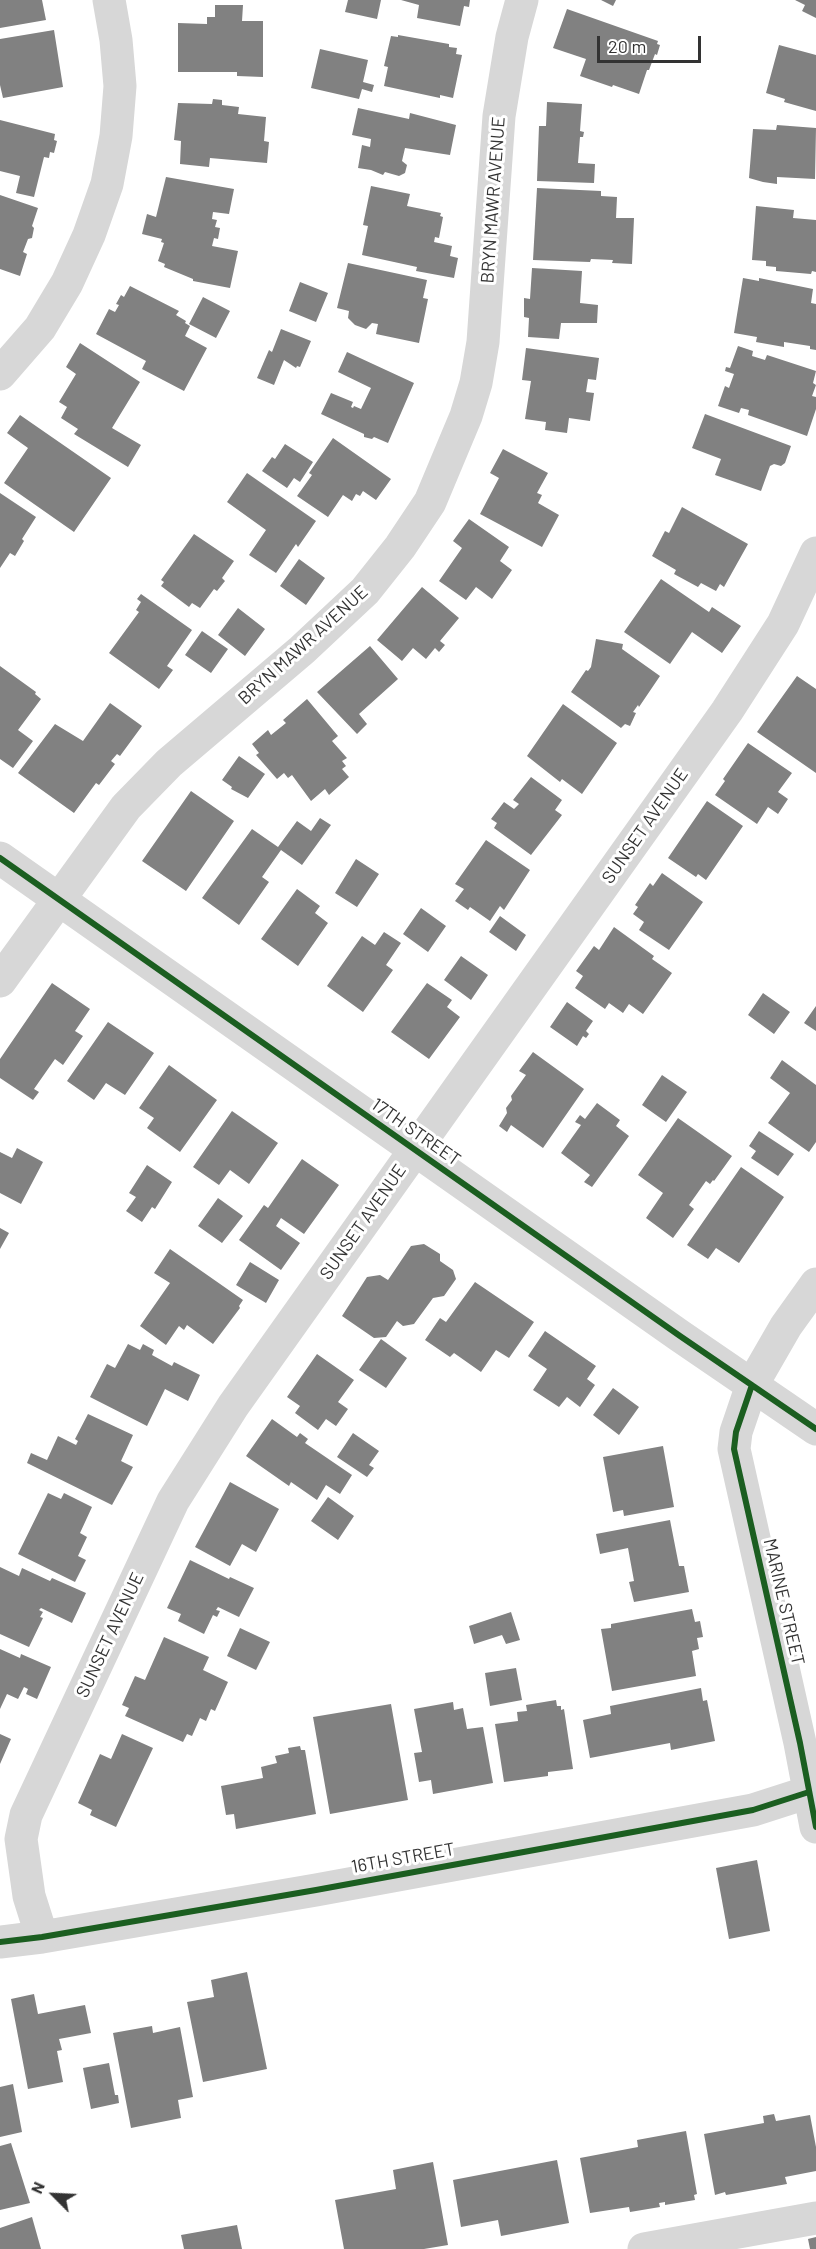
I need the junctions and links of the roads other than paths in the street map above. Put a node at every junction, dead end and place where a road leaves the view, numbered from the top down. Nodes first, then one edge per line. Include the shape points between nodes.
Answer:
1 (109, 0) edge
2 (522, 0) edge
3 (0, 374) edge
4 (816, 553) edge
5 (0, 858) edge
6 (58, 900) junction
7 (0, 981) edge
8 (415, 1150) junction
9 (816, 1284) edge
10 (752, 1385) junction
11 (816, 1429) edge
12 (809, 1792) junction
13 (816, 1827) edge
14 (42, 1937) junction
15 (0, 1942) edge
16 (816, 2218) edge
17 (645, 2249) edge

1 - 3 street via 120,86 107,184 67,283 40,328
2 - 6 street, BRYN MAWR AVENUE via 499,116 481,352 466,416 430,502 365,591 169,763 126,807
4 - 8 street, SUNSET AVENUE via 783,624 727,711
5 - 6 street, 17TH STREET
6 - 7 street, BRYN MAWR AVENUE
6 - 8 street, 17TH STREET
8 - 10 street, 17TH STREET
8 - 14 street, SUNSET AVENUE via 233,1406 173,1501 26,1815 21,1839 29,1896
9 - 10 street, MARINE STREET
10 - 11 street, 17TH STREET
10 - 12 street, MARINE STREET via 734,1449
12 - 13 street, MARINE STREET
12 - 14 street, 16TH STREET via 741,1812
14 - 15 street, 16TH STREET
16 - 17 street

